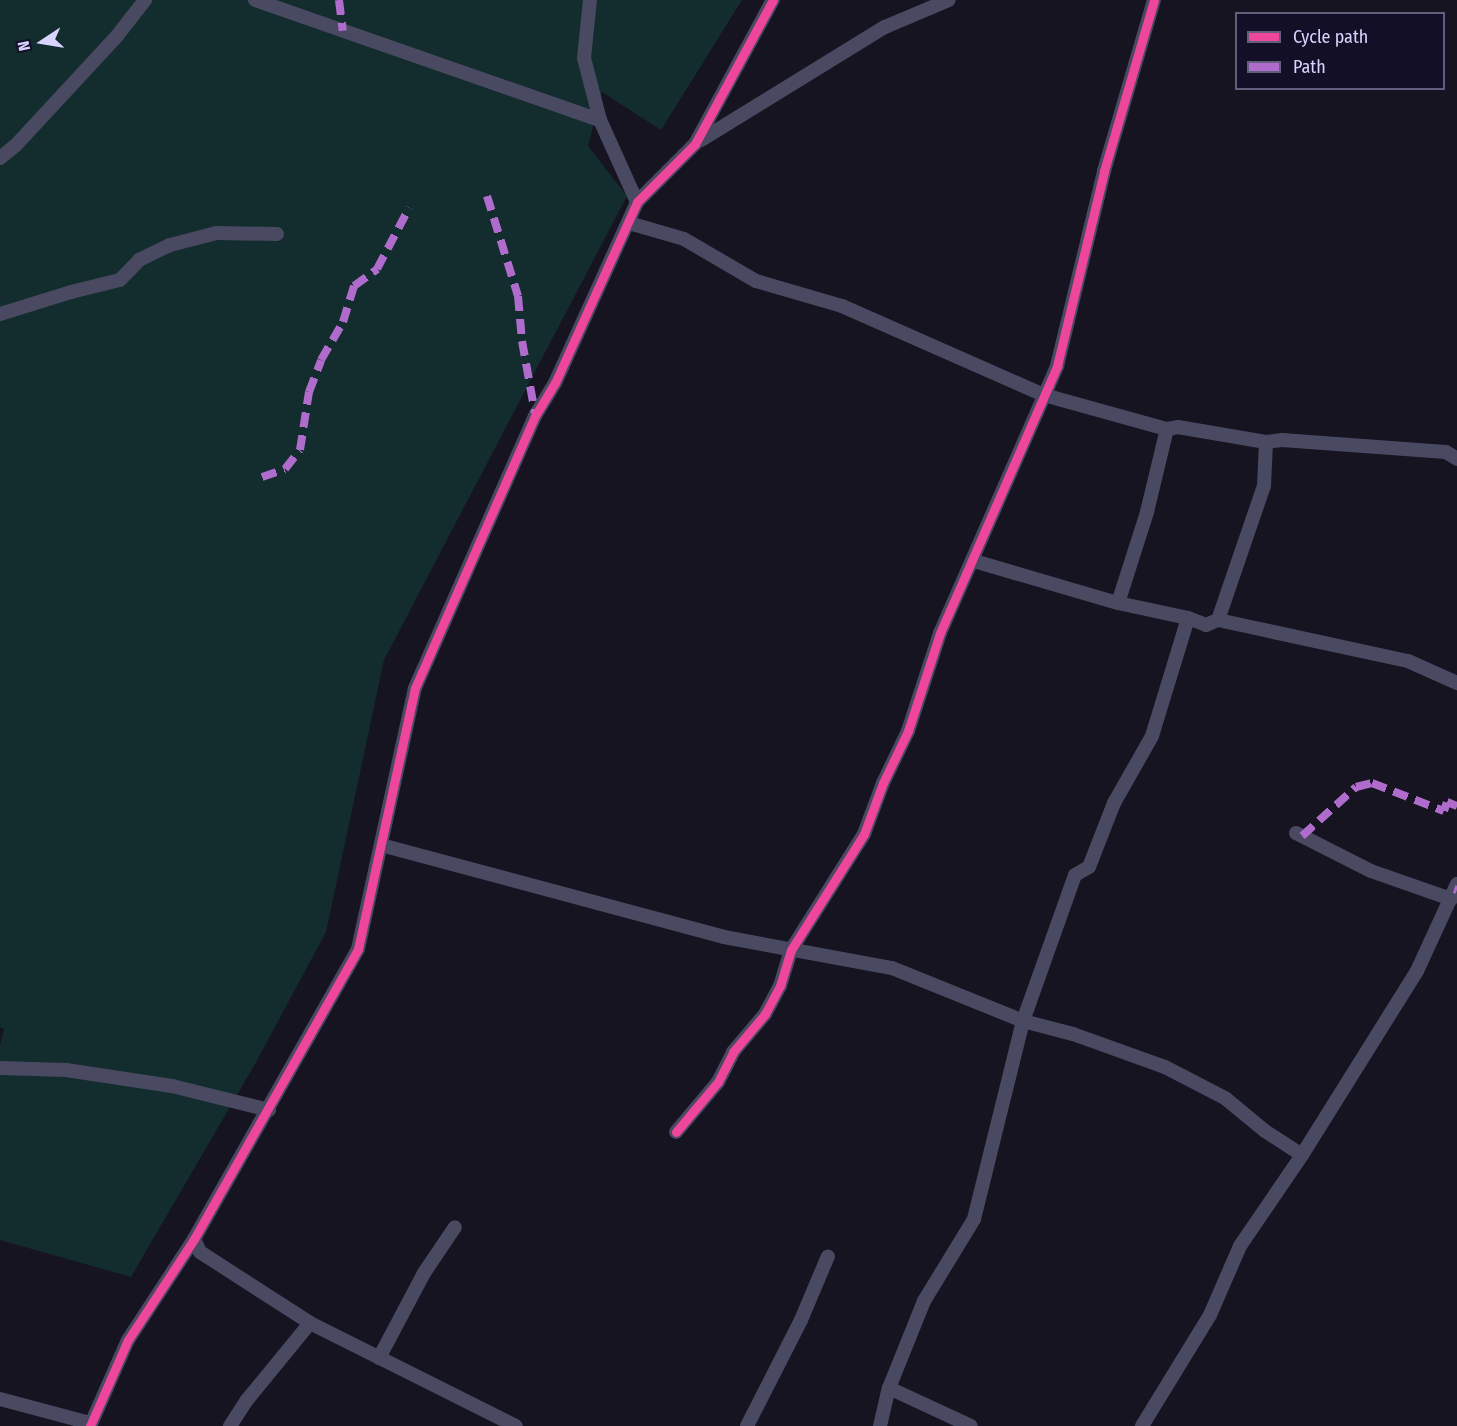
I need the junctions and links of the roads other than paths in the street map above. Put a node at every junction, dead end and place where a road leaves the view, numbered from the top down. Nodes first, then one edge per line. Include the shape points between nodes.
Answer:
1 (145, 0) edge
2 (255, 0) edge
3 (590, 0) edge
4 (773, 0) edge
5 (949, 0) edge
6 (1154, 0) edge
7 (600, 120) junction
8 (695, 144) junction
9 (0, 158) edge
10 (637, 202) junction
11 (629, 223) junction
12 (277, 234) dead end
13 (0, 314) edge
14 (1044, 395) junction
15 (1167, 429) junction
16 (1266, 442) junction
17 (1457, 459) edge
18 (974, 561) junction
19 (1118, 603) junction
20 (1188, 618) junction
21 (1218, 620) junction
22 (1457, 682) edge
23 (1296, 833) dead end
24 (381, 845) junction
25 (1457, 884) edge
26 (1451, 899) junction
27 (791, 950) junction
28 (1023, 1021) junction
29 (0, 1068) edge
30 (269, 1110) junction
31 (676, 1132) dead end
32 (1302, 1155) junction
33 (455, 1227) dead end
34 (194, 1239) junction
35 (828, 1256) dead end
36 (310, 1323) junction
37 (379, 1358) junction
38 (890, 1388) junction
39 (0, 1399) edge
40 (90, 1424) edge
41 (230, 1426) edge
42 (516, 1426) edge
43 (747, 1426) edge
44 (880, 1426) edge
45 (971, 1426) edge
46 (1142, 1426) edge

1 - 9 street via 117,36
2 - 7 street
3 - 7 street via 585,58
4 - 8 street
5 - 8 street via 885,27
6 - 14 street via 1104,171 1057,366
7 - 10 street
8 - 10 street
10 - 11 street
11 - 14 street via 684,239 756,281 842,306
11 - 24 street via 555,382 535,416 415,688
12 - 13 street via 216,232 170,245 139,260 120,280
14 - 15 street
14 - 18 street
15 - 16 street via 1178,427
15 - 19 street via 1147,512
16 - 17 street via 1446,452
16 - 21 street via 1264,486
18 - 19 street
18 - 27 street via 940,633 908,731 864,834
19 - 20 street
20 - 21 street via 1206,625
20 - 28 street via 1152,736 1114,803 1089,867 1075,875
21 - 22 street via 1408,661
23 - 26 street via 1371,871
24 - 27 street via 724,937
24 - 30 street via 358,949
25 - 26 street
26 - 32 street via 1417,970
27 - 28 street via 892,969
27 - 31 street via 780,986 765,1014 733,1052 718,1082
28 - 32 street via 1073,1034 1165,1067 1225,1098
28 - 38 street via 974,1219 924,1301
29 - 30 street via 66,1070 172,1086
30 - 34 street
32 - 46 street via 1240,1246 1210,1315
33 - 37 street via 424,1273
34 - 36 street via 200,1252
34 - 40 street via 128,1340
35 - 43 street via 801,1320
36 - 37 street
36 - 41 street
37 - 42 street
38 - 44 street
38 - 45 street
39 - 40 street

